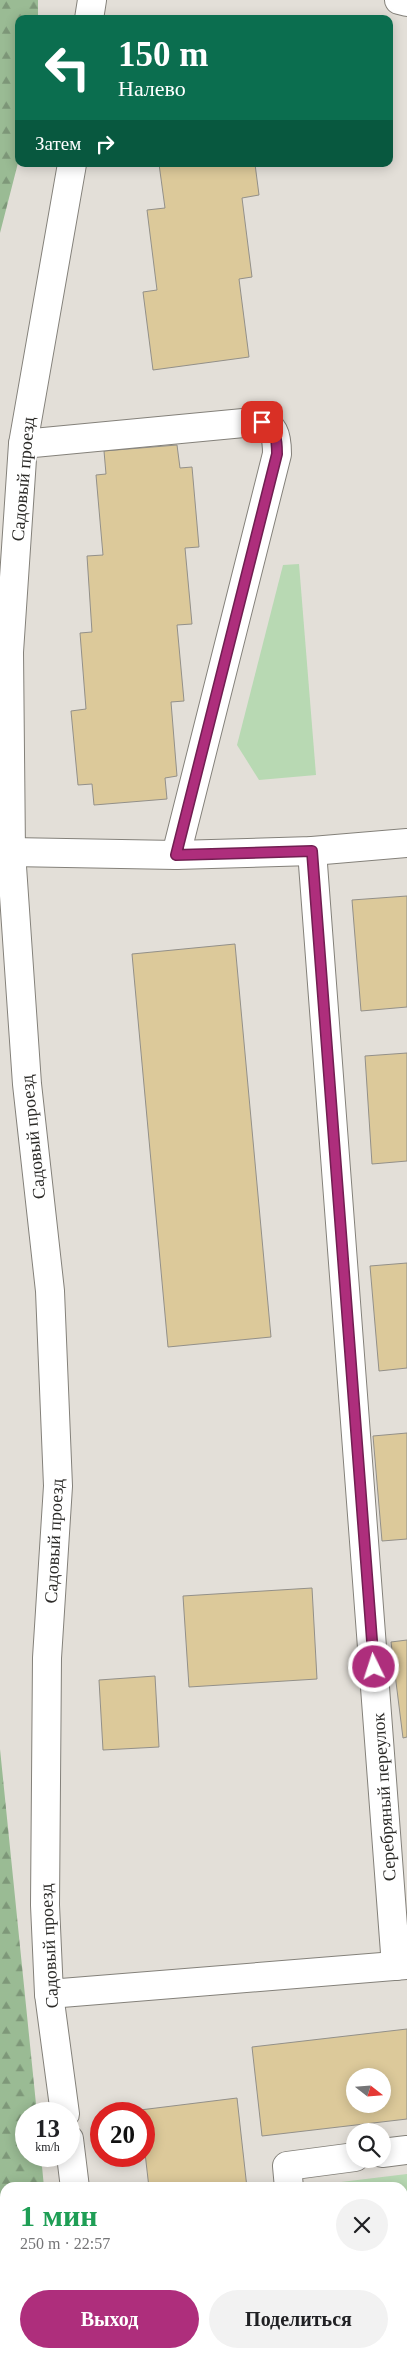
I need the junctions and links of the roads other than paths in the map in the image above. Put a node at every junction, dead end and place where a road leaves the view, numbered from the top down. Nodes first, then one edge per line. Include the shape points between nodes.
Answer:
1 (92, 0) edge
2 (399, 0) edge
3 (407, 2) edge
4 (90, 15) edge
5 (71, 167) edge
6 (23, 444) junction
7 (407, 843) edge
8 (312, 851) junction
9 (11, 852) junction
10 (176, 855) junction
11 (402, 1965) edge
12 (49, 1994) junction
13 (63, 2102) edge
14 (407, 2150) edge
15 (391, 2152) edge
16 (346, 2158) edge
17 (73, 2167) edge
18 (75, 2182) edge
19 (288, 2182) edge

1 - 4 street
2 - 3 street
5 - 6 street, Садовый проезд
6 - 9 street, Садовый проезд via 9,652
6 - 10 street via 254,422 271,426 277,438 277,454
7 - 8 street
8 - 10 street
8 - 11 street, Серебряный переулок
9 - 10 street
9 - 12 street, Садовый проезд via 27,1084 50,1291 58,1486 47,1658 45,1905
11 - 12 street
12 - 13 street, Садовый проезд
14 - 15 street
16 - 19 street via 287,2166
17 - 18 street

